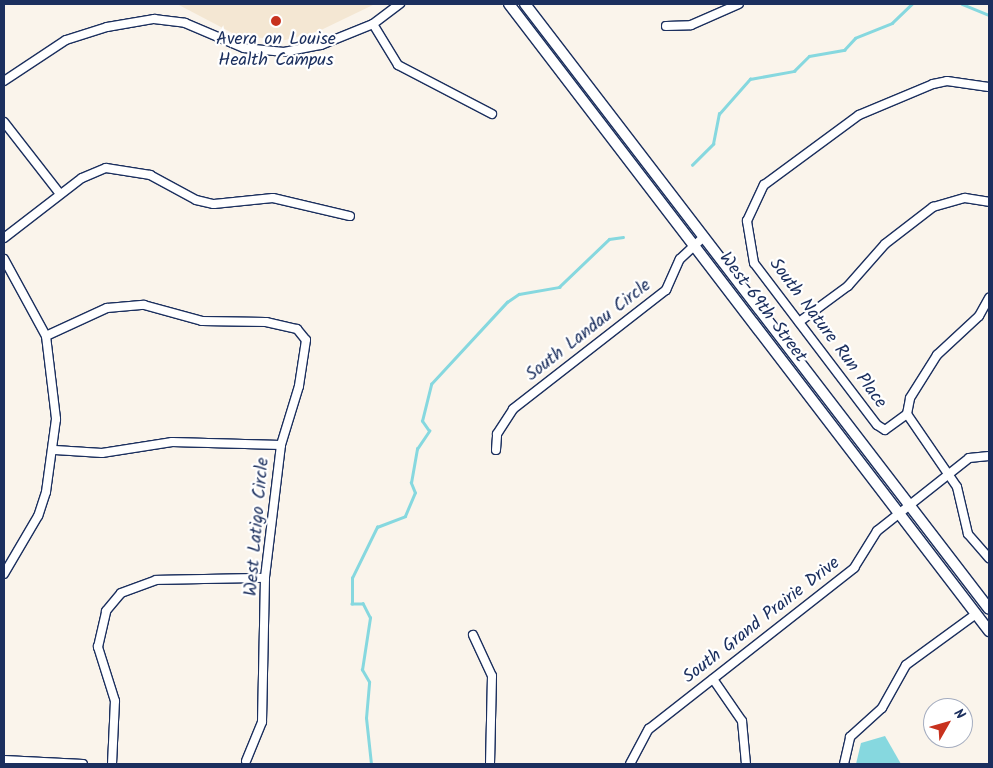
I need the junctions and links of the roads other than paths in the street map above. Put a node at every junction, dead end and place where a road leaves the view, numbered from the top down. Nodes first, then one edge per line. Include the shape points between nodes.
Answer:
1 (400, 4) edge
2 (509, 4) edge
3 (525, 4) edge
4 (739, 4) edge
5 (373, 24) junction
6 (666, 26) dead end
7 (4, 82) edge
8 (989, 87) edge
9 (492, 114) dead end
10 (4, 122) edge
11 (60, 194) junction
12 (989, 202) edge
13 (350, 216) dead end
14 (704, 237) junction
15 (4, 238) edge
16 (694, 245) junction
17 (4, 259) edge
18 (989, 298) edge
19 (799, 322) junction
20 (779, 335) junction
21 (46, 336) junction
22 (768, 344) junction
23 (907, 414) junction
24 (281, 445) junction
25 (55, 450) junction
26 (496, 450) dead end
27 (989, 456) edge
28 (947, 474) junction
29 (911, 506) junction
30 (900, 514) junction
31 (989, 558) edge
32 (4, 574) edge
33 (265, 578) junction
34 (988, 607) edge
35 (976, 614) junction
36 (989, 631) edge
37 (473, 635) dead end
38 (713, 679) junction
39 (4, 760) edge
40 (246, 761) dead end
41 (83, 764) edge
42 (112, 764) edge
43 (490, 764) edge
44 (630, 764) edge
45 (746, 764) edge
46 (844, 764) edge

1 - 5 street
2 - 16 main road, West 69th Street
3 - 14 main road, West 69th Street
4 - 6 street via 691,25
5 - 7 street via 321,45 284,52 244,48 185,24 145,21 66,40
5 - 9 street via 398,65 466,97
8 - 19 street, South Nature Run Place via 947,81 876,106 764,185 747,221 747,241 754,263
10 - 11 street
11 - 13 street via 106,168 128,169 214,204 273,198
11 - 15 street
12 - 19 street via 965,198 934,207 885,244 848,286
14 - 16 street, South Landau Circle
14 - 20 main road, West 69th Street
16 - 22 main road, West 69th Street
16 - 26 street, South Landau Circle via 680,259 666,290 513,409 497,434
17 - 21 street
18 - 23 street via 979,316 937,355 910,398
19 - 23 street, South Nature Run Place via 877,425 885,430
20 - 22 main road
20 - 29 main road, West 69th Street
21 - 24 street, West Latigo Circle via 107,308 127,305 202,320 266,322 297,329 306,340 304,355
21 - 25 street via 56,391
22 - 30 main road, West 69th Street
23 - 28 street
24 - 25 street via 172,442 102,453
24 - 33 street, West Latigo Circle
25 - 32 street via 38,516
27 - 28 street, South Grand Prairie Drive via 970,458
28 - 29 street, South Grand Prairie Drive
28 - 31 street via 961,496 968,534
29 - 30 street, South Grand Prairie Drive
29 - 34 main road, West 69th Street
30 - 35 main road, West 69th Street
30 - 38 street, South Grand Prairie Drive via 877,531 854,568
33 - 40 street, West Latigo Circle via 262,722
33 - 42 street via 156,580 121,593 106,611 98,647 115,701
34 - 35 main road
35 - 36 main road, West 69th Street
35 - 46 street via 906,665 882,708 850,737
37 - 43 street via 492,676
38 - 44 street, South Grand Prairie Drive via 649,729
38 - 45 street via 742,721
39 - 41 street

